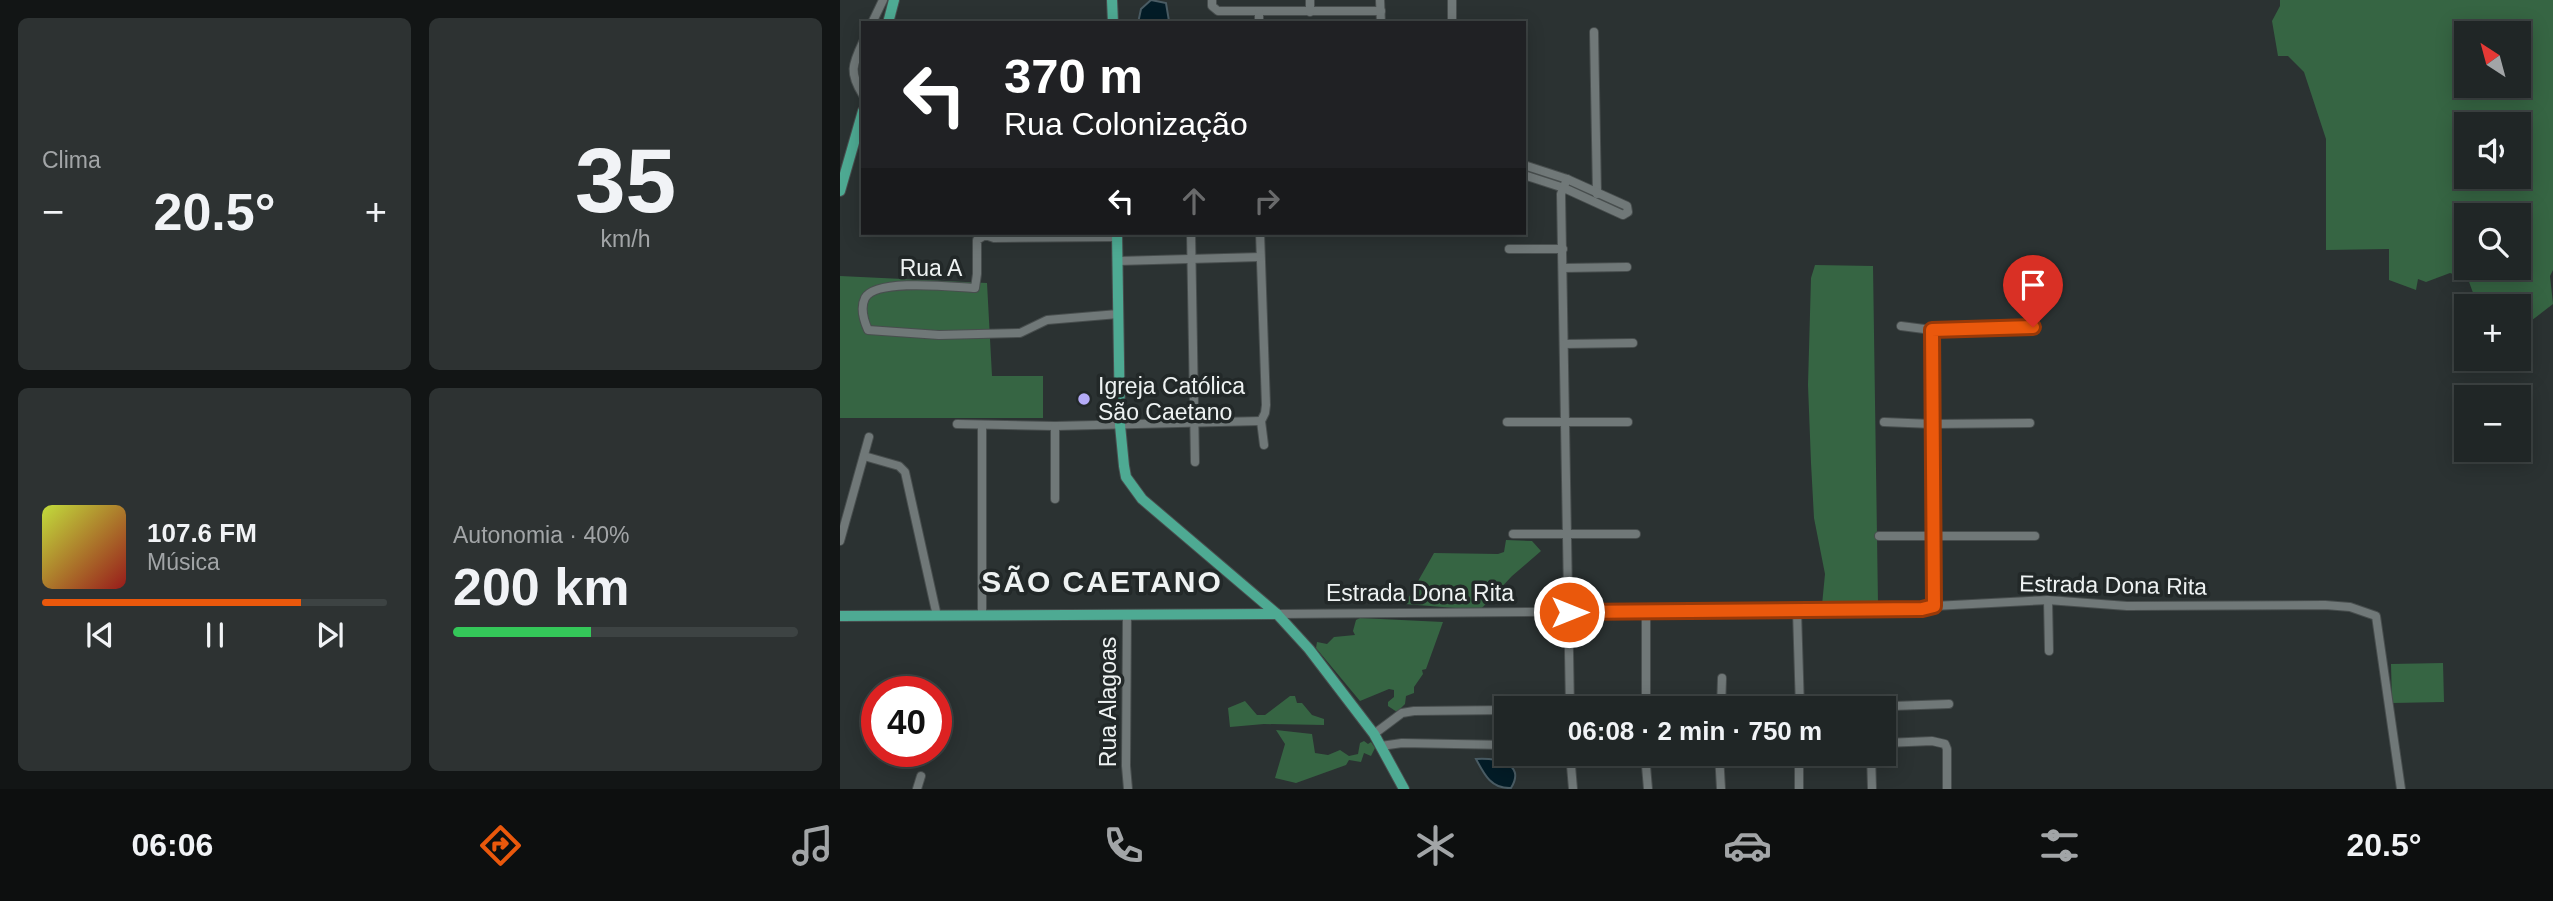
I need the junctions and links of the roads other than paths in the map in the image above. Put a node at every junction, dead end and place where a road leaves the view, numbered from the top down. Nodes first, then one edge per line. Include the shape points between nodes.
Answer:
1 (883, 0) edge
2 (894, 0) edge
3 (1112, 0) edge
4 (1310, 0) edge
5 (1380, 0) edge
6 (1452, 0) edge
7 (1212, 3) edge
8 (1381, 11) junction
9 (1258, 12) junction
10 (1310, 12) junction
11 (873, 21) edge
12 (889, 21) edge
13 (1112, 21) edge
14 (1259, 21) edge
15 (1381, 21) edge
16 (1452, 21) edge
17 (1594, 32) dead end
18 (861, 46) edge
19 (861, 93) edge
20 (860, 128) edge
21 (1526, 166) edge
22 (1526, 176) edge
23 (1567, 179) junction
24 (1564, 188) junction
25 (840, 191) edge
26 (1598, 192) junction
27 (1594, 201) junction
28 (1117, 235) edge
29 (1191, 235) edge
30 (1260, 235) edge
31 (1509, 249) dead end
32 (1563, 249) junction
33 (1259, 257) junction
34 (1192, 260) junction
35 (1118, 261) junction
36 (1628, 267) dead end
37 (1563, 268) junction
38 (1118, 314) junction
39 (1901, 326) dead end
40 (2033, 327) dead end
41 (1932, 330) junction
42 (1633, 343) dead end
43 (1564, 344) junction
44 (1261, 421) junction
45 (1507, 422) dead end
46 (1566, 422) junction
47 (1628, 422) dead end
48 (1884, 422) dead end
49 (2030, 423) dead end
50 (957, 424) dead end
51 (1195, 424) junction
52 (1932, 424) junction
53 (1121, 425) junction
54 (982, 426) junction
55 (1055, 426) junction
56 (869, 437) dead end
57 (1264, 445) dead end
58 (864, 456) junction
59 (1195, 462) dead end
60 (1055, 499) dead end
61 (1513, 534) dead end
62 (1568, 534) junction
63 (1636, 534) dead end
64 (1932, 535) junction
65 (1879, 536) dead end
66 (2035, 536) dead end
67 (840, 541) edge
68 (2048, 600) junction
69 (1934, 606) junction
70 (1797, 611) junction
71 (1569, 612) junction
72 (1646, 612) junction
73 (1277, 614) junction
74 (1127, 615) junction
75 (840, 616) edge
76 (937, 616) junction
77 (982, 616) junction
78 (2049, 651) dead end
79 (1722, 678) dead end
80 (1570, 696) edge
81 (1646, 696) edge
82 (1721, 696) edge
83 (1800, 696) edge
84 (1949, 704) dead end
85 (1896, 706) edge
86 (1494, 710) edge
87 (1374, 734) junction
88 (1896, 743) edge
89 (1494, 745) edge
90 (1381, 746) junction
91 (1571, 766) edge
92 (1647, 766) edge
93 (1720, 766) edge
94 (1799, 766) edge
95 (1871, 766) edge
96 (921, 776) dead end
97 (917, 789) edge
98 (1128, 789) edge
99 (1404, 789) edge
100 (1573, 789) edge
101 (1648, 789) edge
102 (1721, 789) edge
103 (1799, 789) edge
104 (1872, 789) edge
105 (1947, 789) edge
106 (2401, 789) edge

1 - 11 street
2 - 12 main road
3 - 13 main road
4 - 10 street
5 - 8 street
6 - 16 street
7 - 9 street via 1218,11
8 - 10 street
8 - 15 street
9 - 10 street
9 - 14 street
17 - 26 street
18 - 19 street via 853,61 853,80
20 - 25 main road
21 - 23 street
22 - 24 street
23 - 24 street
23 - 26 street
24 - 27 street
24 - 32 street
26 - 27 street
26 - 27 street via 1627,206 1628,212 1623,215
28 - 35 main road
28 - 38 street, Rua A via 985,235 977,240 975,288 882,288 865,299 863,313 868,330 939,335 1020,333 1047,320
29 - 34 street
30 - 33 street
31 - 32 street
32 - 37 street
33 - 34 street
33 - 44 street via 1266,405
34 - 35 street
34 - 51 street
35 - 38 main road
36 - 37 street
37 - 43 street
38 - 53 main road
39 - 41 street
40 - 41 street
41 - 52 street
42 - 43 street
43 - 46 street
44 - 51 street
44 - 57 street
45 - 46 street
46 - 47 street
46 - 62 street
48 - 52 street
49 - 52 street
50 - 54 street
51 - 53 street
51 - 59 street
52 - 64 street
53 - 55 street
53 - 73 main road via 1126,477 1132,488
54 - 55 street
54 - 77 street
55 - 60 street
56 - 58 street
58 - 67 street
58 - 76 street via 905,472
61 - 62 street
62 - 63 street
62 - 71 street
64 - 65 street
64 - 66 street
64 - 69 street
68 - 69 street, Estrada Dona Rita
68 - 78 street
68 - 106 street, Estrada Dona Rita via 2127,606 2339,605 2376,616
69 - 70 street, Estrada Dona Rita
70 - 72 street, Estrada Dona Rita
70 - 83 street
71 - 72 street, Estrada Dona Rita
71 - 73 street, Estrada Dona Rita
71 - 80 street
72 - 81 street
73 - 74 main road, Estrada Dona Rita
73 - 87 main road
74 - 77 main road, Estrada Dona Rita
74 - 98 street, Rua Alagoas
75 - 76 main road, Estrada Dona Rita
76 - 77 main road, Estrada Dona Rita
79 - 82 street
84 - 85 street
86 - 87 street via 1414,710 1402,713
87 - 90 main road
88 - 105 street via 1945,744
89 - 90 street
90 - 99 main road
91 - 100 street
92 - 101 street
93 - 102 street
94 - 103 street
95 - 104 street
96 - 97 street

